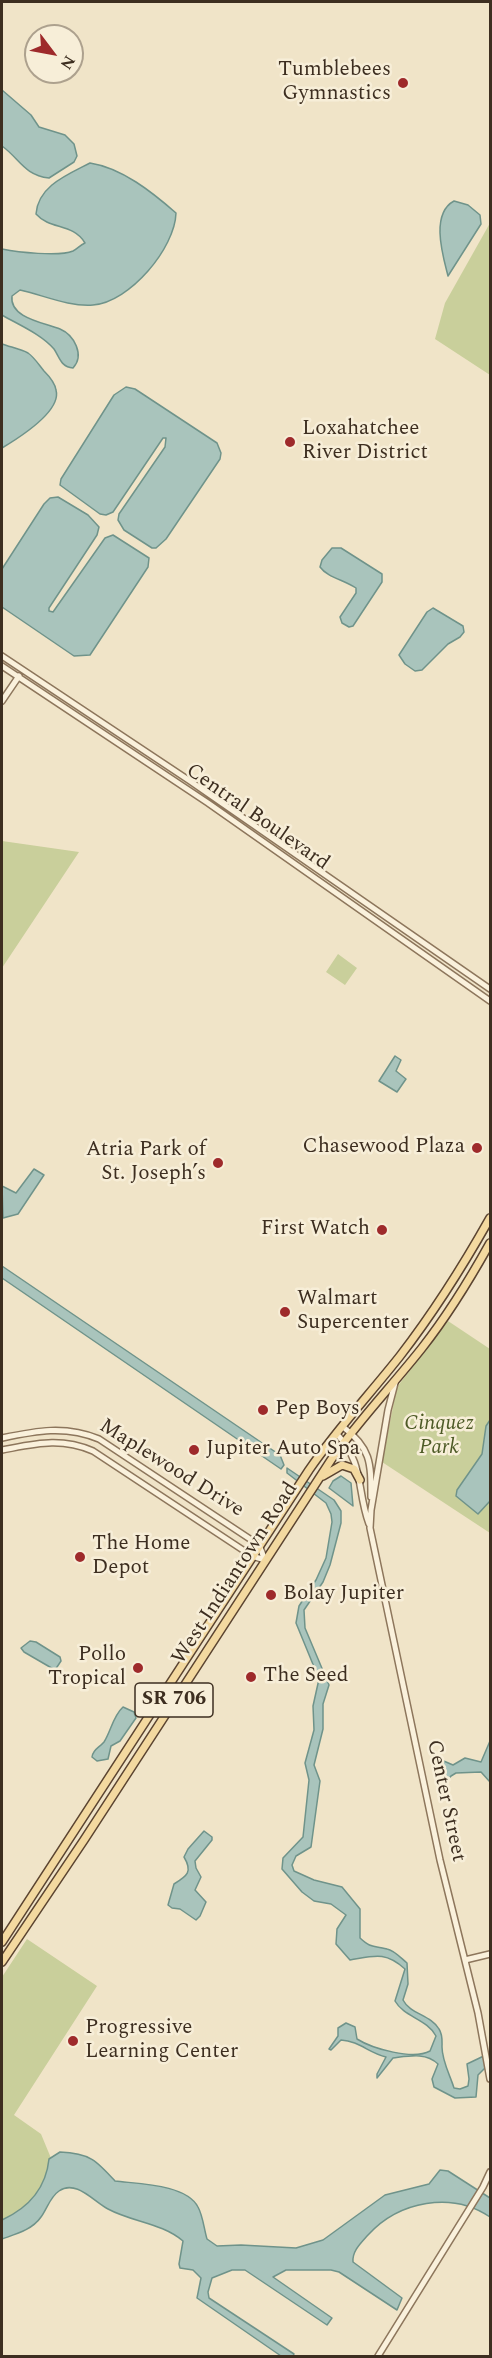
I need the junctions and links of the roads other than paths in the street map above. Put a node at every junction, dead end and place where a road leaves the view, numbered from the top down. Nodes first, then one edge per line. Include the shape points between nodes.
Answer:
1 (2, 656) edge
2 (2, 666) edge
3 (23, 670) junction
4 (18, 677) junction
5 (2, 701) edge
6 (449, 962) junction
7 (444, 969) junction
8 (490, 989) edge
9 (490, 999) edge
10 (490, 1218) edge
11 (490, 1243) edge
12 (396, 1378) junction
13 (342, 1426) junction
14 (351, 1432) junction
15 (336, 1433) junction
16 (2, 1438) edge
17 (344, 1442) junction
18 (2, 1450) edge
19 (360, 1480) junction
20 (317, 1481) junction
21 (371, 1510) junction
22 (370, 1528) junction
23 (259, 1545) junction
24 (252, 1556) junction
25 (265, 1560) junction
26 (2, 1942) edge
27 (490, 1954) edge
28 (465, 1960) junction
29 (2, 1962) edge
30 (490, 2079) edge
31 (490, 2172) edge
32 (378, 2356) edge

1 - 3 street, Central Boulevard
2 - 4 street, Central Boulevard
3 - 4 street
3 - 6 street, Central Boulevard
4 - 5 street
4 - 7 street, Central Boulevard
6 - 7 street
6 - 8 street, Central Boulevard
7 - 9 street, Central Boulevard
10 - 13 main road, West Indiantown Road / SR 706 via 437,1306
11 - 12 main road, West Indiantown Road / SR 706 via 447,1316
12 - 14 main road, West Indiantown Road / SR 706
12 - 21 street, Center Street
13 - 14 street
13 - 15 main road, West Indiantown Road / SR 706
14 - 17 main road, West Indiantown Road / SR 706
14 - 21 street via 370,1460
15 - 17 street, Center Street
15 - 23 main road, West Indiantown Road / SR 706
16 - 23 street, Maplewood Drive via 55,1429 99,1439
17 - 19 street, Center Street via 351,1450
17 - 20 main road, West Indiantown Road / SR 706
18 - 24 street, Maplewood Drive via 51,1442 93,1451
19 - 20 main road via 354,1469 342,1465
19 - 22 street, Center Street
20 - 25 main road, West Indiantown Road / SR 706
21 - 22 street, Center Street
22 - 28 street, Center Street
23 - 24 main road, West Indiantown Road / SR 706
23 - 25 street
24 - 25 street, Maplewood Drive
24 - 26 main road, West Indiantown Road / SR 706
25 - 29 main road, West Indiantown Road / SR 706
27 - 28 street
28 - 30 street, Center Street
31 - 32 street

